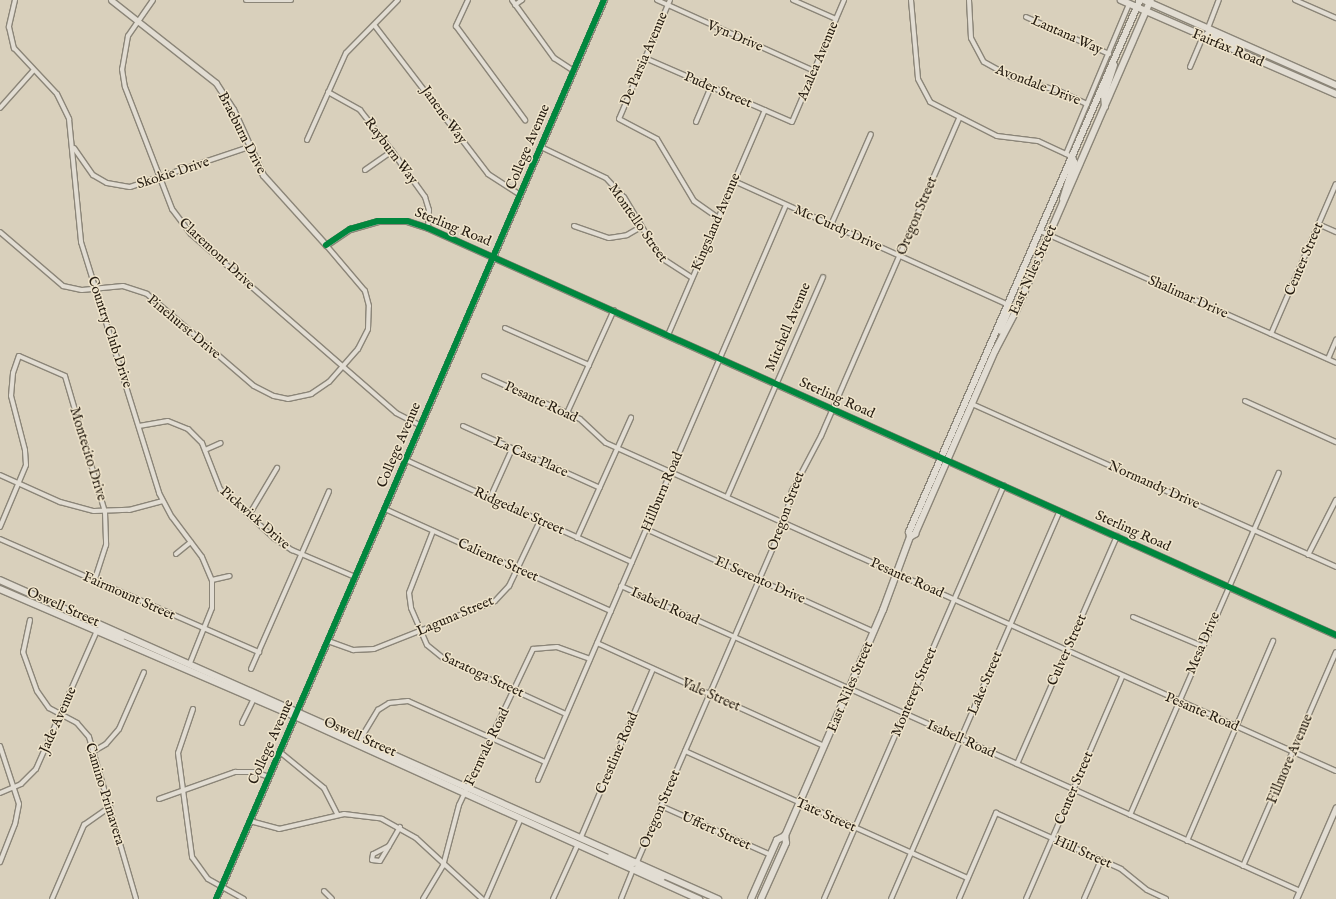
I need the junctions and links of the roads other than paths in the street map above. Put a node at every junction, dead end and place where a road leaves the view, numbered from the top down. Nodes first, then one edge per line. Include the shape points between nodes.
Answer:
1 (15, 0) edge
2 (111, 0) edge
3 (153, 0) edge
4 (246, 0) edge
5 (291, 0) edge
6 (398, 0) edge
7 (468, 0) edge
8 (512, 0) edge
9 (522, 0) edge
10 (604, 0) edge
11 (657, 0) edge
12 (670, 0) edge
13 (792, 0) edge
14 (844, 0) edge
15 (911, 0) edge
16 (969, 0) edge
17 (1121, 0) edge
18 (1140, 0) edge
19 (1144, 0) edge
20 (1219, 0) edge
21 (1295, 0) edge
22 (1151, 1) edge
23 (1129, 4) junction
24 (515, 5) junction
25 (667, 7) junction
26 (1137, 8) junction
27 (1146, 12) junction
28 (1026, 17) dead end
29 (1336, 18) edge
30 (836, 19) junction
31 (138, 20) junction
32 (375, 26) junction
33 (1208, 28) junction
34 (1204, 37) junction
35 (1246, 45) junction
36 (1109, 54) junction
37 (1115, 57) junction
38 (645, 58) junction
39 (1190, 67) dead end
40 (814, 70) junction
41 (33, 71) junction
42 (574, 71) junction
43 (1336, 85) edge
44 (711, 87) junction
45 (328, 92) junction
46 (1336, 94) edge
47 (1087, 104) junction
48 (1105, 107) junction
49 (0, 108) edge
50 (765, 110) junction
51 (959, 119) junction
52 (525, 120) dead end
53 (696, 122) dead end
54 (792, 122) joint
55 (871, 134) dead end
56 (72, 138) junction
57 (307, 140) dead end
58 (249, 147) junction
59 (541, 147) junction
60 (392, 151) junction
61 (1066, 154) junction
62 (1072, 157) junction
63 (365, 170) dead end
64 (159, 180) junction
65 (734, 181) junction
66 (1336, 184) edge
67 (520, 195) junction
68 (786, 205) junction
69 (1062, 205) junction
70 (718, 218) junction
71 (1318, 224) junction
72 (831, 225) junction
73 (574, 226) dead end
74 (641, 227) junction
75 (428, 228) junction
76 (1040, 231) junction
77 (0, 232) edge
78 (1336, 232) edge
79 (1049, 235) junction
80 (326, 245) junction
81 (900, 255) junction
82 (494, 256) junction
83 (823, 277) dead end
84 (692, 278) junction
85 (95, 288) junction
86 (1008, 305) junction
87 (614, 310) junction
88 (505, 328) dead end
89 (668, 334) junction
90 (1271, 334) junction
91 (1336, 340) edge
92 (997, 347) junction
93 (720, 358) junction
94 (1328, 359) junction
95 (1336, 363) edge
96 (343, 366) junction
97 (589, 366) junction
98 (981, 366) junction
99 (484, 376) dead end
100 (776, 384) junction
101 (1246, 402) dead end
102 (972, 404) junction
103 (833, 409) junction
104 (567, 414) junction
105 (631, 418) dead end
106 (139, 426) junction
107 (421, 426) junction
108 (462, 426) dead end
109 (1336, 442) edge
110 (221, 443) dead end
111 (512, 448) junction
112 (618, 448) junction
113 (205, 450) junction
114 (940, 458) junction
115 (406, 460) junction
116 (947, 461) junction
117 (277, 468) dead end
118 (671, 472) junction
119 (1279, 473) dead end
120 (0, 475) edge
121 (19, 484) junction
122 (1004, 486) junction
123 (600, 488) junction
124 (329, 490) dead end
125 (727, 497) junction
126 (490, 498) junction
127 (1336, 500) edge
128 (162, 501) junction
129 (385, 509) junction
130 (1060, 511) junction
131 (105, 512) junction
132 (249, 515) junction
133 (540, 521) junction
134 (784, 523) junction
135 (0, 527) edge
136 (646, 529) junction
137 (1254, 530) junction
138 (433, 531) junction
139 (1117, 536) junction
140 (910, 537) junction
141 (577, 538) junction
142 (0, 540) edge
143 (191, 542) junction
144 (176, 554) dead end
145 (301, 554) junction
146 (1308, 555) junction
147 (632, 562) junction
148 (1336, 567) edge
149 (518, 569) junction
150 (895, 573) junction
151 (230, 576) dead end
152 (355, 577) junction
153 (0, 580) edge
154 (94, 580) junction
155 (212, 580) junction
156 (759, 580) junction
157 (622, 586) junction
158 (1227, 587) junction
159 (0, 589) edge
160 (954, 600) junction
161 (611, 611) junction
162 (1133, 618) dead end
163 (30, 620) dead end
164 (1010, 625) junction
165 (205, 629) junction
166 (97, 631) junction
167 (420, 632) junction
168 (874, 632) junction
169 (1336, 635) edge
170 (734, 637) junction
171 (139, 640) junction
172 (328, 641) junction
173 (1273, 641) dead end
174 (597, 643) junction
175 (1202, 646) junction
176 (143, 650) junction
177 (1066, 651) junction
178 (259, 652) junction
179 (1336, 652) edge
180 (590, 659) junction
181 (190, 663) junction
182 (251, 669) dead end
183 (653, 669) junction
184 (144, 672) dead end
185 (1122, 677) junction
186 (849, 689) junction
187 (515, 690) junction
188 (710, 694) junction
189 (254, 698) junction
190 (1179, 702) junction
191 (192, 710) dead end
192 (298, 710) junction
193 (60, 714) junction
194 (566, 714) junction
195 (905, 714) junction
196 (295, 716) junction
197 (242, 723) dead end
198 (1236, 726) junction
199 (361, 738) junction
200 (493, 738) junction
201 (960, 739) junction
202 (0, 746) edge
203 (824, 746) junction
204 (94, 751) junction
205 (685, 751) junction
206 (280, 752) junction
207 (1293, 752) junction
208 (546, 762) junction
209 (1017, 764) junction
210 (1336, 771) edge
211 (269, 777) junction
212 (538, 780) dead end
213 (468, 786) junction
214 (15, 787) junction
215 (1074, 790) junction
216 (183, 791) junction
217 (0, 792) edge
218 (464, 793) junction
219 (158, 799) dead end
220 (800, 803) junction
221 (661, 806) junction
222 (110, 807) junction
223 (1336, 807) edge
224 (337, 814) junction
225 (1130, 815) junction
226 (521, 818) junction
227 (250, 821) junction
228 (400, 827) junction
229 (855, 828) junction
230 (785, 836) junction
231 (581, 837) junction
232 (1052, 838) junction
233 (1187, 840) junction
234 (578, 844) junction
235 (389, 846) junction
236 (592, 850) junction
237 (911, 853) junction
238 (770, 855) junction
239 (1101, 860) junction
240 (0, 862) edge
241 (637, 862) junction
242 (444, 863) junction
243 (1243, 866) junction
244 (633, 870) junction
245 (968, 878) junction
246 (680, 881) junction
247 (222, 886) junction
248 (324, 891) dead end
249 (1300, 891) junction
250 (52, 899) edge
251 (136, 899) edge
252 (216, 899) edge
253 (244, 899) edge
254 (332, 899) edge
255 (423, 899) edge
256 (482, 899) edge
257 (486, 899) edge
258 (553, 899) edge
259 (621, 899) edge
260 (699, 899) edge
261 (718, 899) edge
262 (751, 899) edge
263 (761, 899) edge
264 (824, 899) edge
265 (891, 899) edge
266 (959, 899) edge
267 (1026, 899) edge
268 (1084, 899) edge
269 (1166, 899) edge
270 (1296, 899) edge

1 - 41 street, Country Club Drive via 9,19 12,40 19,55
2 - 31 street, Braeburn Drive
3 - 31 street, Claremont Drive
4 - 5 street
6 - 32 street
7 - 52 street via 456,26
8 - 24 street
9 - 24 street
10 - 42 street, College Avenue
11 - 25 street, Vyn Drive
12 - 25 street, De Parsia Avenue
13 - 30 street
14 - 30 street, Azalea Avenue
15 - 51 street via 920,85 936,107
16 - 47 street, Avondale Drive via 971,38 984,62 1011,77 1059,91
17 - 23 main road, Fairfax Road
18 - 26 main road, East Niles Street
19 - 22 main road, Fairfax Road
20 - 33 street
21 - 29 street
22 - 27 main road, East Niles Street
22 - 33 main road, Fairfax Road
23 - 26 main road, Fairfax Road
23 - 36 street
24 - 42 street via 554,58
25 - 38 street, De Parsia Avenue
25 - 40 street, Vyn Drive
26 - 27 main road, Fairfax Road
26 - 37 main road, East Niles Street
27 - 34 main road, Fairfax Road
27 - 48 main road, East Niles Street
28 - 36 street, Lantana Way
30 - 40 street, Azalea Avenue
31 - 58 street, Braeburn Drive via 216,83 233,109
31 - 64 street, Claremont Drive via 124,51 123,78
32 - 45 street via 346,53
32 - 67 street, Janene Way via 488,174
33 - 35 main road, Fairfax Road
34 - 35 main road via 1208,34
34 - 39 street
34 - 46 main road, Fairfax Road
35 - 43 main road, Fairfax Road
36 - 47 street
37 - 48 main road via 1104,96
37 - 62 main road, East Niles Street
38 - 44 street, Puder Street
38 - 70 street, De Parsia Avenue via 619,119 656,140 694,201
40 - 54 street, Azalea Avenue
41 - 49 street
41 - 56 street, Country Club Drive via 62,102
42 - 59 street, College Avenue
44 - 50 street, Puder Street
44 - 53 street
45 - 57 street
45 - 60 street, Rayburn Way via 360,110
47 - 61 street
48 - 69 main road, East Niles Street
50 - 54 street, Puder Street
50 - 65 street, Kingsland Avenue
51 - 61 street via 997,136 1031,139
51 - 81 street, Oregon Street
55 - 72 street
56 - 64 street, Skokie Drive via 83,165 107,183 130,187
56 - 85 street, Country Club Drive via 78,232
58 - 64 street, Skokie Drive
58 - 80 street, Braeburn Drive via 269,183
59 - 67 street, College Avenue
59 - 74 street, Montello Street via 606,178 624,197
60 - 63 street
60 - 75 street, Rayburn Way via 425,197 429,210
61 - 62 street
62 - 69 main road via 1074,163
62 - 76 main road, East Niles Street
64 - 96 street, Claremont Drive via 172,210 191,234
65 - 68 street, Mc Curdy Drive
65 - 70 street, Kingsland Avenue
66 - 71 street, Center Street
67 - 82 street, College Avenue
68 - 72 street, Mc Curdy Drive
68 - 93 street, Hillburn Road
69 - 79 main road, East Niles Street
70 - 84 street, Kingsland Avenue
71 - 78 street
71 - 90 street, Center Street
72 - 81 street, Mc Curdy Drive
73 - 74 street via 609,238 621,237
74 - 84 street, Montello Street via 665,262
75 - 80 street, Sterling Road via 407,221 376,221 350,229
75 - 82 street, Sterling Road
76 - 79 street, Shalimar Drive
76 - 86 main road, East Niles Street
77 - 85 street, Pinehurst Drive via 57,283 75,290
79 - 90 street, Shalimar Drive
79 - 92 main road, East Niles Street
80 - 96 street, Braeburn Drive via 361,284 369,306 366,336
81 - 86 street, Mc Curdy Drive
81 - 103 street, Oregon Street
82 - 87 street, Sterling Road
82 - 107 street, College Avenue
83 - 100 street, Mitchell Avenue
84 - 89 street, Kingsland Avenue
85 - 96 street, Pinehurst Drive via 123,286 147,294 254,386 274,396 288,399 311,394
85 - 106 street, Country Club Drive
86 - 92 main road via 1010,309
86 - 98 main road, East Niles Street
87 - 89 street, Sterling Road
87 - 97 street
88 - 97 street
89 - 93 street, Sterling Road
90 - 94 street, Shalimar Drive
91 - 94 street
92 - 102 main road, East Niles Street
93 - 100 street, Sterling Road
93 - 118 street, Hillburn Road
94 - 95 street, Shalimar Drive
96 - 107 street, Claremont Drive via 401,416
97 - 104 street
98 - 102 main road
98 - 114 main road, East Niles Street
99 - 104 street, Pesante Road
100 - 103 street, Sterling Road
100 - 125 street, Mitchell Avenue
101 - 109 street
102 - 116 main road, East Niles Street
102 - 137 street, Normandy Drive
103 - 114 street, Sterling Road
103 - 134 street, Oregon Street via 794,484
104 - 112 street, Pesante Road
105 - 112 street
106 - 113 street, Pickwick Drive via 154,422 174,423 193,433
106 - 128 street, Country Club Drive
107 - 115 street, College Avenue
108 - 111 street, La Casa Place
110 - 113 street
111 - 123 street, La Casa Place
111 - 126 street
112 - 118 street, Pesante Road
112 - 123 street
113 - 132 street, Pickwick Drive via 216,484
114 - 116 street, Sterling Road
114 - 140 main road, East Niles Street via 909,532
115 - 126 street, Ridgedale Street
115 - 129 street, College Avenue
116 - 122 street, Sterling Road
116 - 140 main road, East Niles Street via 915,534
117 - 132 street
118 - 125 street, Pesante Road
118 - 136 street, Hillburn Road
119 - 137 street, Mesa Drive
120 - 121 street
121 - 131 street via 71,506
121 - 131 street, Montecito Drive via 26,456 10,389 19,356 65,376
121 - 135 street
122 - 130 street, Sterling Road
122 - 160 street, Monterey Street
123 - 141 street
124 - 145 street
125 - 134 street, Pesante Road
126 - 133 street, Ridgedale Street
127 - 146 street
128 - 131 street via 129,510
128 - 143 street, Country Club Drive
129 - 138 street, Caliente Street
129 - 152 street, College Avenue
130 - 139 street, Sterling Road
130 - 164 street, Lake Street
131 - 154 street, Montecito Drive via 106,545
132 - 145 street, Pickwick Drive via 282,544
133 - 141 street, Ridgedale Street
133 - 149 street, Laguna Street
134 - 150 street, Pesante Road
134 - 156 street, Oregon Street
136 - 147 street, Hillburn Road
136 - 156 street, El Serento Drive
137 - 146 street, Normandy Drive
137 - 158 street, Mesa Drive
138 - 149 street, Caliente Street
138 - 167 street, Saratoga Street via 410,586 411,608
139 - 158 street, Sterling Road
139 - 177 street, Culver Street
140 - 150 main road, East Niles Street
141 - 147 street, Ridgedale Street
142 - 154 street, Fairmount Street
143 - 144 street
143 - 155 street, Country Club Drive via 206,564
145 - 152 street, Pickwick Drive
145 - 178 street
146 - 148 street, Normandy Drive
147 - 157 street, Hillburn Road
149 - 161 street, Caliente Street
149 - 167 street, Laguna Street via 510,586 495,601
150 - 160 street, Pesante Road
150 - 168 main road, East Niles Street
151 - 155 street
152 - 172 street, College Avenue
153 - 171 main road, Oswell Street
154 - 165 street, Fairmount Street
155 - 165 street, Country Club Drive via 212,608
156 - 168 street, El Serento Drive
156 - 170 street, Oregon Street
157 - 161 street, Hillburn Road
157 - 170 street, Isabell Road
158 - 169 street, Sterling Road
158 - 175 street, Mesa Drive
159 - 166 main road, Oswell Street
160 - 164 street, Pesante Road
160 - 195 street, Monterey Street
161 - 174 street, Hillburn Road
162 - 175 street
163 - 193 street, Camino Primavera via 23,641 25,658 40,697
164 - 177 street, Pesante Road
164 - 201 street, Lake Street
165 - 178 street, Fairmount Street
165 - 181 street, Country Club Drive
166 - 171 main road via 102,629 124,639
166 - 176 main road, Oswell Street
166 - 193 street, Jade Avenue
167 - 172 street, Laguna Street via 367,651 346,649
167 - 187 street, Saratoga Street via 427,645 443,658
168 - 186 main road, East Niles Street
170 - 186 street, Isabell Road
170 - 188 street, Oregon Street
171 - 181 main road, Oswell Street
172 - 192 street, College Avenue
173 - 198 street
174 - 180 street, Hillburn Road
174 - 183 street, Vale Street
175 - 190 street, Mesa Drive
176 - 181 main road via 186,665
176 - 189 main road, Oswell Street
177 - 185 street, Pesante Road
177 - 209 street, Culver Street
178 - 182 street
179 - 207 street, Fillmore Avenue
180 - 187 street, Fernvale Road via 557,647 533,649
180 - 194 street, Hillburn Road
181 - 192 main road, Oswell Street
183 - 188 street, Vale Street
183 - 231 street, Crestline Road
184 - 204 street via 119,729 106,744
185 - 190 street, Pesante Road
185 - 215 street, Center Street
186 - 195 street, Isabell Road
186 - 203 main road, East Niles Street
187 - 194 street, Saratoga Street
187 - 200 street, Fernvale Road
188 - 203 street, Vale Street
188 - 205 street, Oregon Street
189 - 196 main road, Oswell Street
189 - 197 street
190 - 198 street, Pesante Road
190 - 225 street, Mesa Drive
191 - 216 street via 178,746
192 - 196 street, College Avenue
192 - 199 main road, Oswell Street
193 - 204 street, Camino Primavera via 82,727
193 - 214 street, Jade Avenue via 36,769
194 - 208 street, Hillburn Road
195 - 201 street, Isabell Road
195 - 229 street, Monterey Street
196 - 206 street, College Avenue
196 - 218 main road, Oswell Street
198 - 207 street, Pesante Road
198 - 233 street
199 - 200 street via 378,710 402,701
199 - 213 main road, Oswell Street
200 - 208 street
200 - 213 street, Fernvale Road
201 - 209 street, Isabell Road
201 - 237 street, Lake Street
202 - 214 street
203 - 220 main road, East Niles Street
204 - 222 street, Camino Primavera
205 - 220 street, Tate Street
205 - 221 street, Oregon Street
206 - 211 street, College Avenue
206 - 224 street via 324,788
207 - 210 street, Pesante Road
207 - 243 street, Fillmore Avenue
208 - 212 street, Hillburn Road
209 - 215 street, Isabell Road
211 - 216 street via 241,771
211 - 227 street, College Avenue
213 - 218 street, Fernvale Road
213 - 231 main road, Oswell Street
214 - 217 street, Jade Avenue
214 - 240 street via 17,818
215 - 225 street, Isabell Road
215 - 232 street, Center Street
216 - 219 street
216 - 247 street via 192,857 203,875
218 - 226 main road, Oswell Street
218 - 242 street, Fernvale Road
220 - 229 street, Tate Street
220 - 230 main road, East Niles Street
221 - 238 street, Uffert Street
221 - 241 street, Oregon Street
222 - 250 street via 84,825
222 - 251 street, Camino Primavera
223 - 249 street
224 - 227 street via 287,829
224 - 228 street via 373,816
225 - 233 street, Isabell Road
226 - 234 main road, Oswell Street
226 - 257 street
227 - 247 street, College Avenue
228 - 235 street
228 - 242 street
229 - 237 street, Tate Street
229 - 264 street, Monterey Street
230 - 238 main road, East Niles Street via 777,840
230 - 263 main road, East Niles Street via 786,843
231 - 241 main road, Oswell Street
232 - 239 street, Hill Street
232 - 245 street, Hill Street via 996,813
232 - 267 street, Center Street
233 - 243 street, Isabell Road
234 - 236 main road, Oswell Street
234 - 258 street
235 - 235 street via 380,861 372,860 373,854
236 - 241 main road via 631,864
236 - 244 main road, Oswell Street
237 - 245 street, Tate Street
237 - 265 street, Lake Street
238 - 262 main road, East Niles Street
239 - 268 street
239 - 269 street, Hill Street
241 - 246 main road, Oswell Street
242 - 255 street, Fernvale Road
242 - 256 street
243 - 249 street, Isabell Road
244 - 246 main road via 639,868
244 - 259 street
244 - 260 main road, Oswell Street
245 - 266 street
246 - 261 main road, Oswell Street
247 - 252 street, College Avenue
247 - 253 street
248 - 254 street
249 - 270 street

